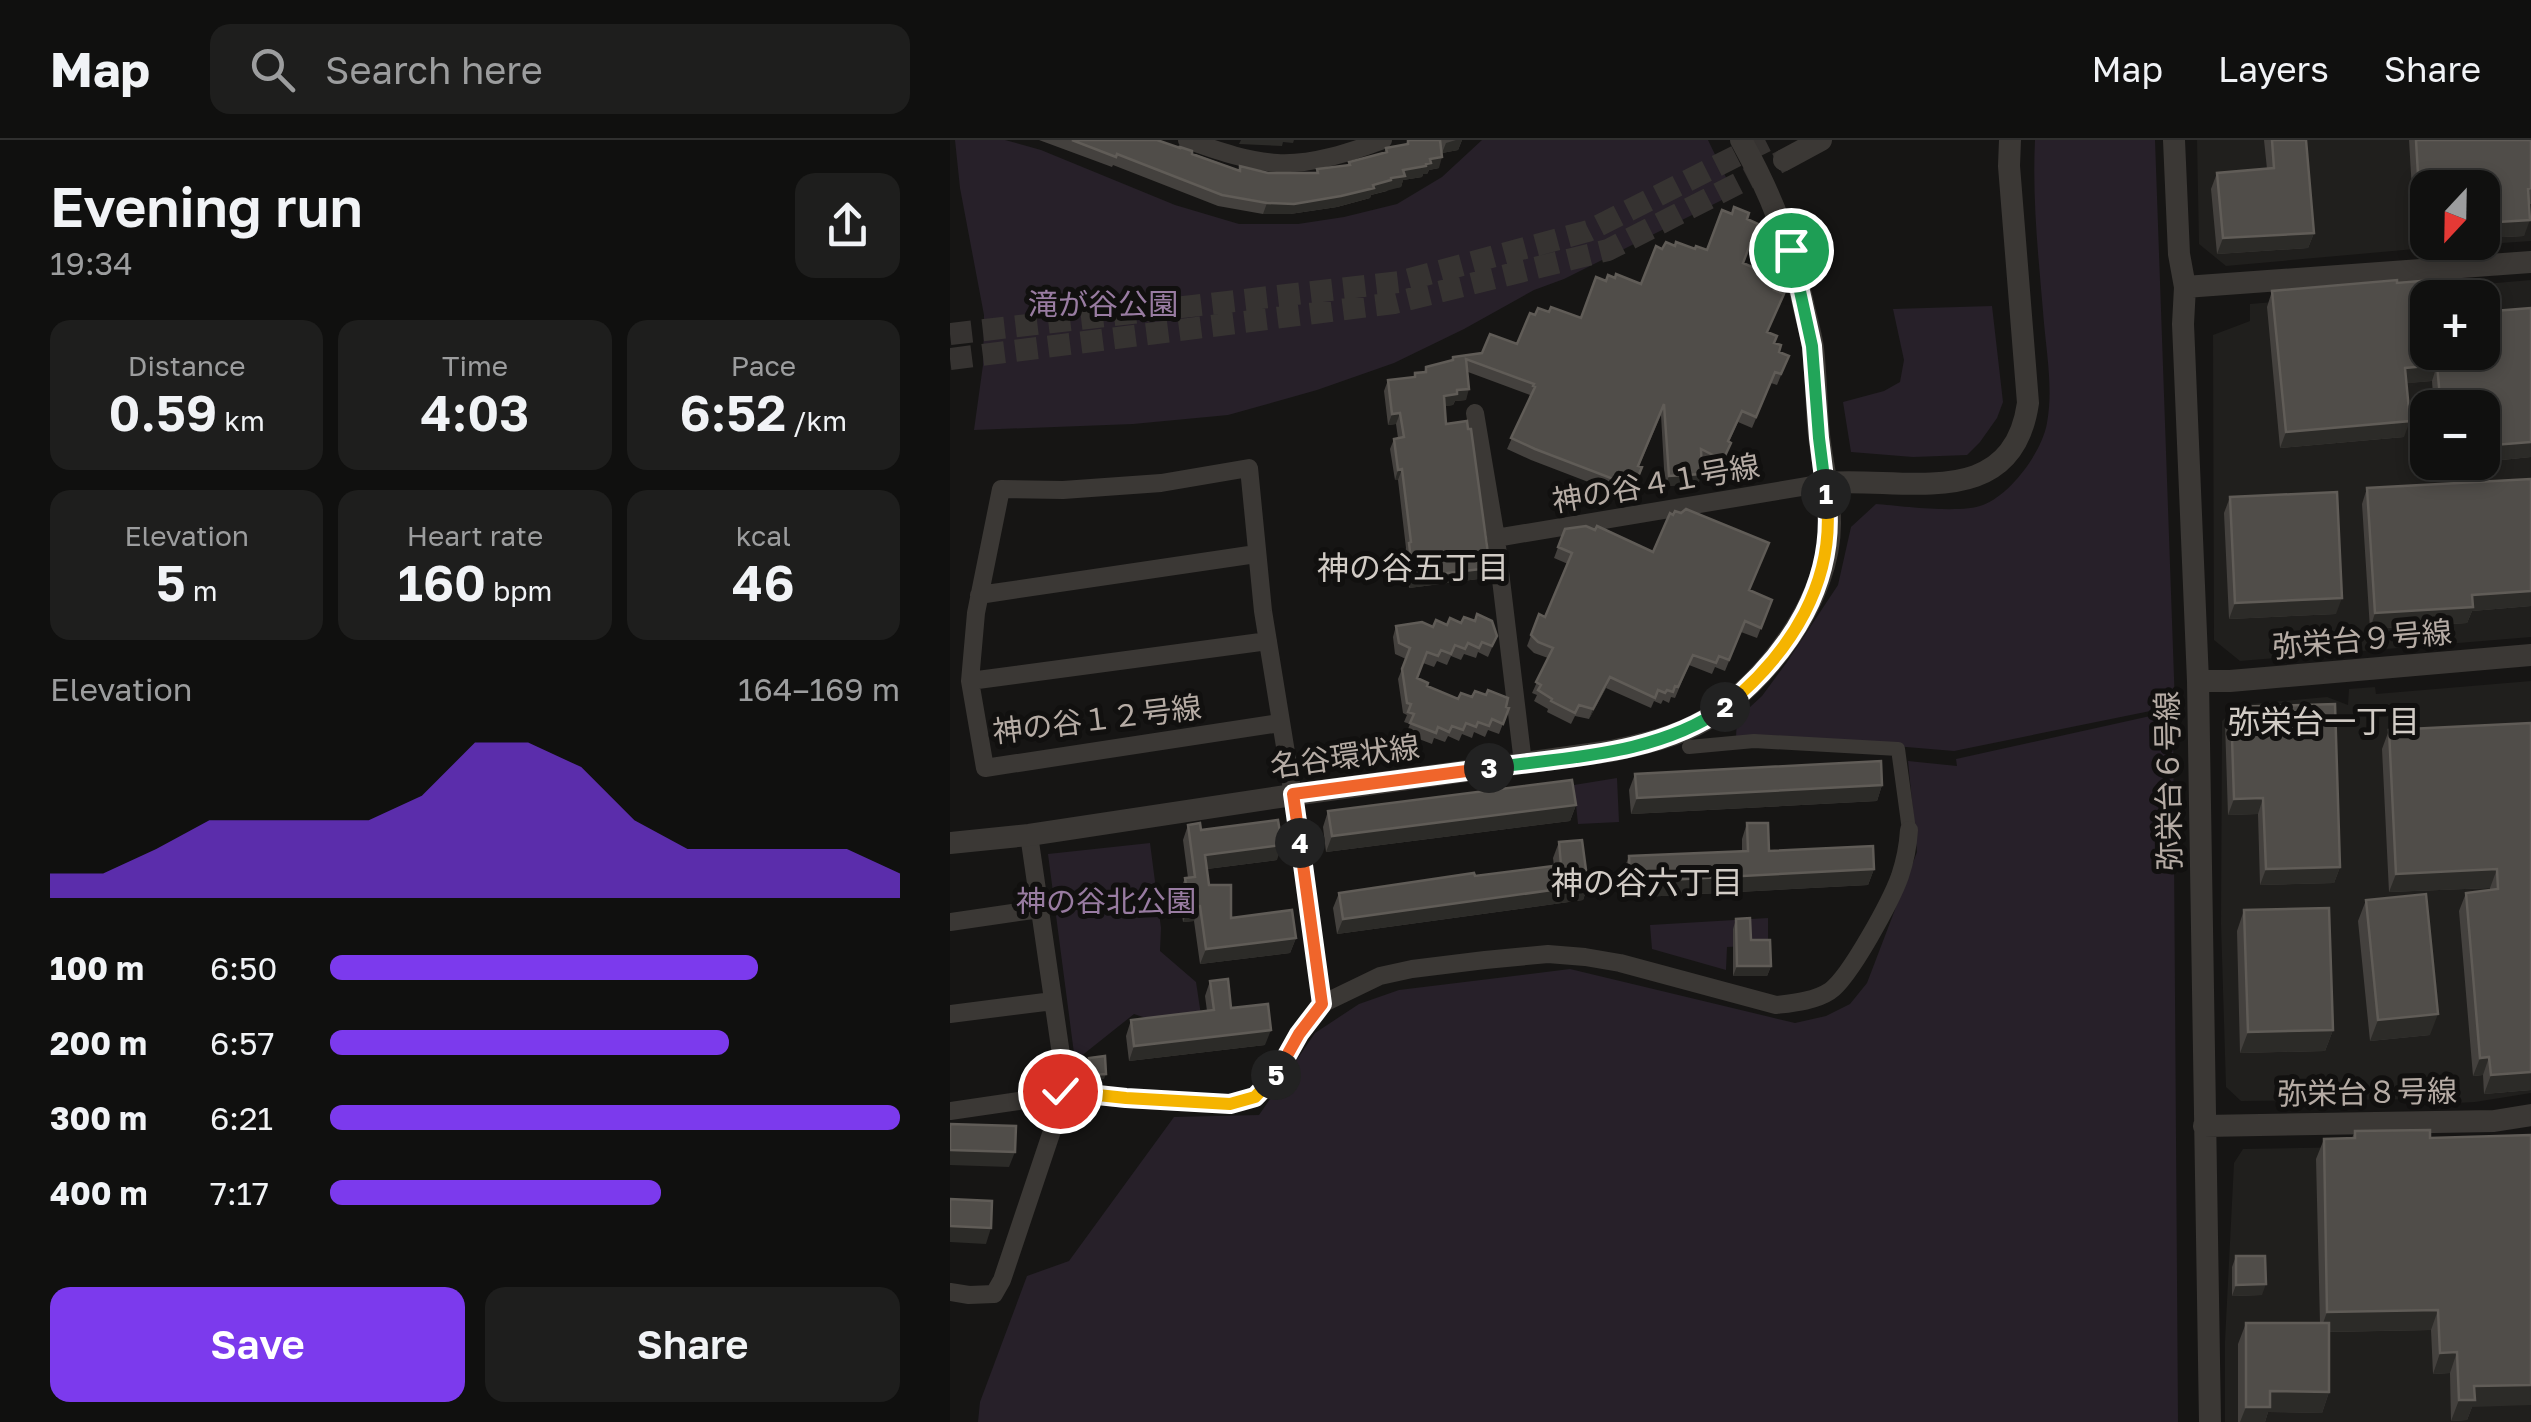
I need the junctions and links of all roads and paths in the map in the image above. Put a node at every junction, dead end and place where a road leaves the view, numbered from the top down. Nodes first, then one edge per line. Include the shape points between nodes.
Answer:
1 (1187, 140) edge
2 (1305, 140) edge
3 (1383, 140) edge
4 (1741, 140) edge
5 (1821, 140) edge
6 (1995, 140) edge
7 (2010, 140) edge
8 (2174, 140) edge
9 (1307, 160) junction
10 (1784, 160) tunnel mouth
11 (2009, 166) junction
12 (2531, 262) edge
13 (2185, 287) junction
14 (1475, 412) dead end
15 (1825, 482) junction
16 (1496, 538) junction
17 (1256, 554) junction
18 (979, 594) junction
19 (1268, 641) junction
20 (2531, 655) edge
21 (970, 682) junction
22 (2198, 682) junction
23 (1280, 723) junction
24 (1689, 747) dead end
25 (1523, 763) junction
26 (1293, 794) junction
27 (1910, 830) joint
28 (1029, 835) junction
29 (950, 843) edge
30 (1040, 909) junction
31 (950, 922) edge
32 (1054, 1001) junction
33 (1322, 1004) junction
34 (950, 1014) edge
35 (1060, 1091) junction
36 (950, 1111) edge
37 (2531, 1114) edge
38 (2204, 1126) junction
39 (950, 1292) edge
40 (2210, 1422) edge

1 - 9 street via 1278,163
2 - 9 street
3 - 9 street
4 - 15 street, 名谷環状線 via 1791,250 1812,346
5 - 10 street
6 - 11 street
7 - 11 street
8 - 13 street, 弥栄台６号線
11 - 15 street via 2028,403 2016,442 1995,466 1950,484
12 - 13 street
13 - 22 street, 弥栄台６号線
14 - 16 street
15 - 16 street, 神の谷４１号線
15 - 25 street, 名谷環状線 via 1830,523 1806,613 1743,692 1701,723 1645,744
16 - 25 street
17 - 18 street
17 - 18 street, 神の谷１２号線 via 1249,468 1162,483 1000,489
17 - 19 street, 神の谷１２号線
18 - 21 street, 神の谷１２号線
19 - 21 street
19 - 23 street, 神の谷１２号線
20 - 22 street, 弥栄台９号線
21 - 23 street, 神の谷１２号線 via 985,768
22 - 38 street, 弥栄台６号線
23 - 26 street, 神の谷１２号線
24 - 27 street via 1754,741 1898,749
25 - 26 street, 名谷環状線
26 - 28 street, 名谷環状線
26 - 33 street, 神の谷１２号線
27 - 33 street via 1898,881 1851,968 1830,991 1802,1001 1776,1006 1620,962 1548,954 1380,976
28 - 29 street, 名谷環状線
28 - 30 street
30 - 31 street
30 - 32 street
32 - 34 street
32 - 35 street
33 - 35 street via 1255,1097 1230,1104
35 - 36 street
35 - 39 street via 1002,1280 994,1294
37 - 38 street, 弥栄台８号線
38 - 40 street, 弥栄台６号線

